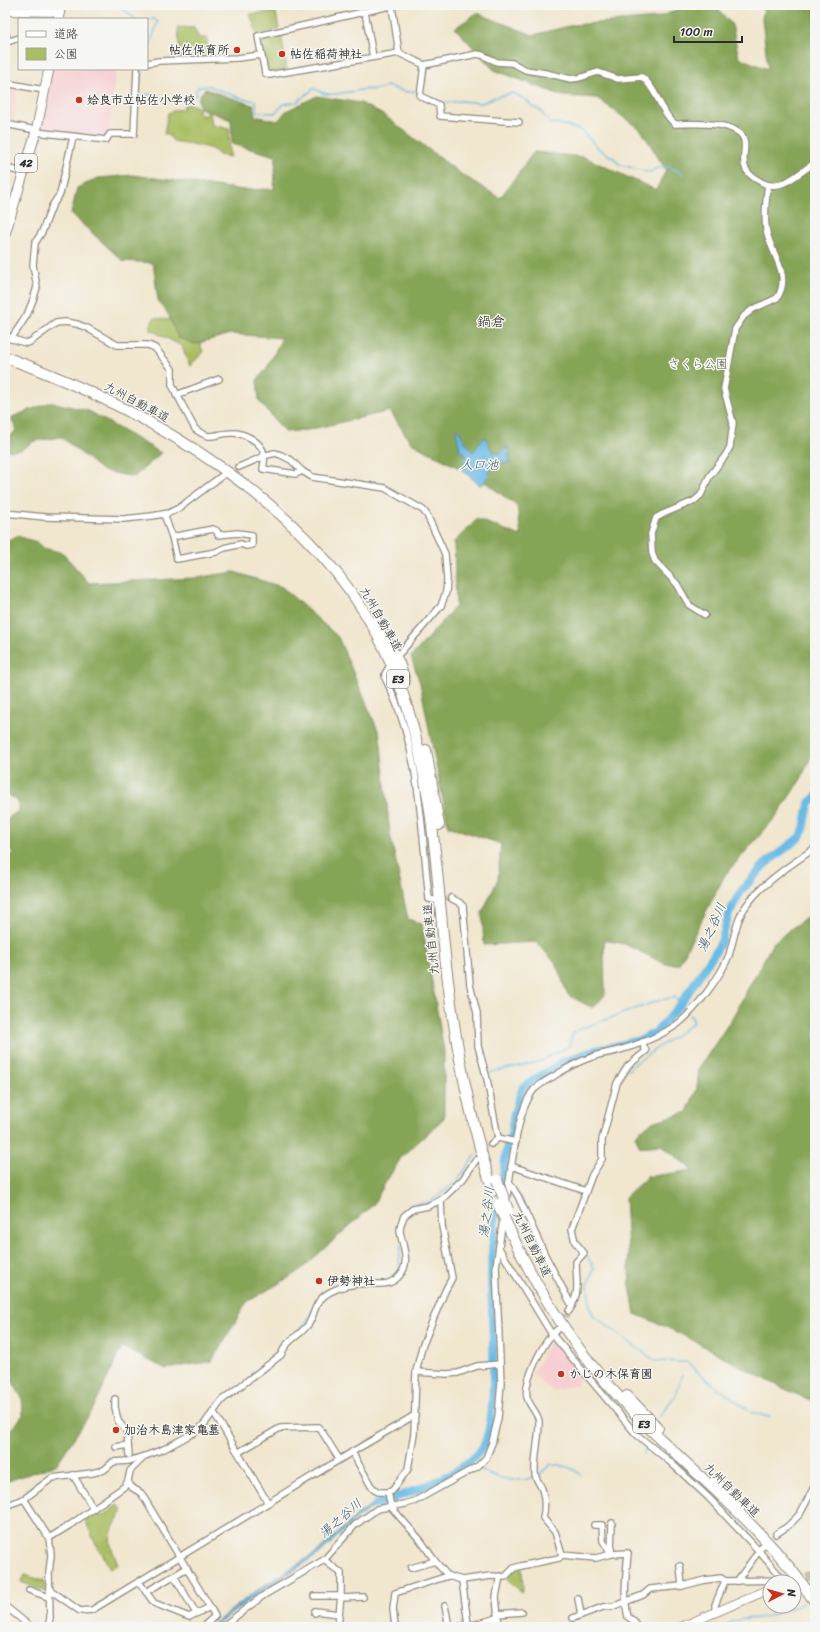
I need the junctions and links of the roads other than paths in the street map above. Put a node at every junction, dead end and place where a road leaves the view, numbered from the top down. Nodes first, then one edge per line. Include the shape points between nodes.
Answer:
1 (393, 5) edge
2 (5, 11) edge
3 (60, 12) edge
4 (364, 12) junction
5 (5, 32) edge
6 (18, 38) edge
7 (399, 53) junction
8 (262, 55) junction
9 (373, 57) junction
10 (148, 63) edge
11 (424, 65) junction
12 (49, 70) edge
13 (137, 70) edge
14 (5, 83) edge
15 (44, 90) junction
16 (519, 122) dead end
17 (5, 124) edge
18 (36, 131) junction
19 (73, 137) junction
20 (815, 163) edge
21 (5, 168) edge
22 (23, 172) junction
23 (768, 185) junction
24 (5, 234) edge
25 (8, 338) edge
26 (5, 350) edge
27 (5, 357) edge
28 (219, 379) dead end
29 (176, 395) junction
30 (264, 456) junction
31 (239, 467) dead end
32 (302, 471) junction
33 (223, 475) dead end
34 (5, 513) edge
35 (164, 514) junction
36 (172, 537) junction
37 (705, 615) dead end
38 (400, 653) dead end
39 (389, 667) dead end
40 (815, 848) edge
41 (451, 898) dead end
42 (434, 900) dead end
43 (642, 1042) junction
44 (501, 1139) junction
45 (515, 1142) junction
46 (491, 1144) dead end
47 (476, 1160) dead end
48 (511, 1166) junction
49 (509, 1181) junction
50 (586, 1191) junction
51 (441, 1200) junction
52 (507, 1215) junction
53 (499, 1248) junction
54 (558, 1328) tunnel mouth
55 (551, 1333) junction
56 (815, 1354) edge
57 (815, 1362) edge
58 (499, 1364) junction
59 (416, 1372) junction
60 (115, 1399) dead end
61 (213, 1411) junction
62 (415, 1415) junction
63 (128, 1445) junction
64 (116, 1447) dead end
65 (239, 1452) junction
66 (352, 1452) junction
67 (145, 1456) junction
68 (129, 1458) junction
69 (340, 1460) junction
70 (72, 1475) junction
71 (128, 1481) junction
72 (815, 1485) edge
73 (388, 1494) junction
74 (24, 1499) junction
75 (268, 1503) junction
76 (5, 1506) edge
77 (391, 1506) junction
78 (93, 1508) junction
79 (612, 1523) dead end
80 (594, 1525) dead end
81 (776, 1534) dead end
82 (49, 1538) junction
83 (764, 1544) dead end
84 (758, 1550) junction
85 (610, 1554) junction
86 (562, 1555) junction
87 (180, 1556) junction
88 (324, 1560) junction
89 (435, 1561) junction
90 (680, 1566) dead end
91 (187, 1568) junction
92 (411, 1568) dead end
93 (781, 1574) edge
94 (174, 1576) junction
95 (448, 1576) junction
96 (500, 1576) junction
97 (462, 1580) junction
98 (725, 1581) junction
99 (737, 1581) junction
100 (762, 1581) edge
101 (139, 1582) junction
102 (682, 1586) junction
103 (49, 1589) junction
104 (29, 1590) dead end
105 (815, 1590) edge
106 (146, 1592) junction
107 (762, 1592) edge
108 (354, 1594) dead end
109 (314, 1596) dead end
110 (341, 1596) junction
111 (48, 1597) junction
112 (363, 1597) dead end
113 (578, 1598) dead end
114 (626, 1601) junction
115 (815, 1602) edge
116 (5, 1606) edge
117 (445, 1606) dead end
118 (210, 1607) junction
119 (522, 1612) dead end
120 (715, 1612) junction
121 (196, 1613) junction
122 (315, 1613) dead end
123 (339, 1614) junction
124 (581, 1615) junction
125 (498, 1616) junction
126 (573, 1618) dead end
127 (468, 1624) junction
128 (208, 1625) edge
129 (36, 1627) edge
130 (48, 1627) edge
131 (222, 1627) edge
132 (338, 1627) edge
133 (395, 1627) edge
134 (449, 1627) edge
135 (456, 1627) edge
136 (499, 1627) edge
137 (637, 1627) edge
138 (680, 1627) edge

1 - 4 street
1 - 7 street
2 - 3 street
4 - 8 street via 258,36
4 - 9 street
5 - 6 street via 10,41
7 - 9 street
7 - 11 street
8 - 9 street via 265,73 269,76
8 - 10 street
11 - 16 street via 420,96 439,105 440,116
11 - 23 street via 477,54 502,64 512,63 526,70 571,79 598,72 618,79 642,78 648,82 675,124 711,124 738,132 744,141 745,171
12 - 15 main road, 42
13 - 19 street via 134,134 110,134 106,140
14 - 15 street
15 - 18 main road, 42
17 - 18 street
18 - 19 street
18 - 22 main road, 42
19 - 25 street via 60,194 35,243 33,265 37,287 33,300 28,315
20 - 23 street via 783,183 776,186
21 - 22 street
22 - 24 main road, 42
23 - 37 street via 765,204 766,228 782,273 783,285 777,298 753,309 744,316 735,329 724,389 733,423 730,447 708,477 701,495 694,501 656,518 651,534 652,553 656,561 677,584 689,605
25 - 29 street via 30,342 56,322 65,322 87,328 117,345 148,345 158,351 172,369 172,385
26 - 52 highway, 九州自動車道 / E3, bridge via 93,385 158,420 213,454 264,493 312,535 348,577 378,623 399,663 427,756 436,806 464,1045 480,1126
27 - 52 highway, 九州自動車道 / E3, bridge via 55,376 128,410 181,441 233,478 284,518 325,560 359,604 373,627 400,684 412,720 432,826 457,1046 474,1128 493,1191
28 - 29 street
29 - 30 street via 195,429 202,434 244,435 260,446
30 - 31 street
30 - 32 street via 281,455 291,460
30 - 32 street via 263,469 296,474
32 - 38 street via 312,476 385,488 423,510 427,515 445,554 446,592 441,606
33 - 35 street via 179,508
34 - 35 street via 44,517 124,519
35 - 36 street
36 - 36 street via 178,559 241,544 252,545 252,535 218,535 213,529
39 - 42 street via 385,678 397,702 412,754 429,899
40 - 43 street via 770,881 746,907 740,917 725,963 686,1016 666,1032
41 - 44 street via 463,906 478,1046
43 - 45 street via 591,1057 548,1079 533,1090
43 - 50 street via 646,1051 628,1066 617,1083 602,1140 602,1159
44 - 45 street
44 - 46 street
45 - 48 street
47 - 51 street via 463,1179
48 - 49 street
48 - 50 street
49 - 50 street via 570,1308 577,1295 576,1262 584,1253 575,1242 572,1229
49 - 53 street
51 - 59 street via 442,1226 452,1278 422,1347
51 - 61 street via 414,1209 404,1216 400,1230 405,1262 401,1275 385,1285 358,1283 337,1289 320,1299 307,1326 285,1345 281,1355 222,1400
52 - 105 highway, 九州自動車道 / E3 via 543,1281 602,1368 646,1416 776,1542
52 - 115 highway, 九州自動車道 / E3 via 530,1272 552,1310 597,1372 641,1421 766,1541
53 - 55 street
53 - 58 street via 496,1267
54 - 55 street
55 - 84 street via 636,1434 708,1497
55 - 86 street via 542,1348 527,1386 527,1396 539,1420 534,1474 542,1488 545,1505 543,1518 555,1532
56 - 57 street
58 - 59 street via 477,1366 453,1374
58 - 77 street via 501,1383 498,1418 486,1458 475,1468 430,1494 410,1503
59 - 62 street
60 - 63 street via 114,1408 118,1421 127,1432
61 - 65 street
61 - 67 street via 197,1432
62 - 66 street
62 - 73 street via 408,1469
63 - 64 street
63 - 68 street
65 - 69 street via 280,1428 319,1427
65 - 75 street
66 - 69 street
66 - 73 street via 371,1486 378,1492
67 - 68 street
67 - 71 street via 130,1471
68 - 70 street via 112,1462 104,1470 92,1474
69 - 75 street
70 - 74 street via 52,1478
70 - 78 street
71 - 78 street via 125,1486
71 - 87 street via 131,1488 141,1493
72 - 81 street via 800,1514
73 - 77 street
74 - 76 street
74 - 82 street
75 - 87 street
77 - 88 street via 377,1509 355,1525
77 - 89 street
78 - 82 street
79 - 85 street
80 - 85 street via 602,1525 603,1541
82 - 103 street
83 - 84 street
84 - 93 street
84 - 99 street
85 - 86 street via 596,1558
85 - 114 street via 628,1553
86 - 96 street via 559,1558 514,1568 505,1577
87 - 91 street
87 - 101 street
88 - 110 street via 341,1573
88 - 131 street via 264,1595
89 - 92 street
89 - 95 street
90 - 102 street
91 - 94 street
91 - 118 street
94 - 106 street
94 - 121 street
95 - 97 street
95 - 133 street via 395,1593
96 - 97 street
96 - 125 street via 496,1598
97 - 127 street
98 - 99 street
98 - 102 street via 721,1578
98 - 120 street via 715,1605
99 - 100 street
101 - 103 street via 92,1610 86,1611 80,1611
101 - 106 street
102 - 114 street via 650,1589
103 - 111 street
104 - 111 street
106 - 121 street via 154,1602 189,1617
107 - 120 street
108 - 110 street
109 - 110 street
110 - 112 street
110 - 123 street
111 - 130 street
113 - 124 street
114 - 124 street
114 - 137 street via 628,1617
116 - 129 street via 31,1627
117 - 134 street
118 - 121 street
118 - 128 street via 215,1616
119 - 125 street
120 - 138 street
122 - 123 street via 316,1611
123 - 132 street
124 - 126 street
125 - 127 street
125 - 136 street
127 - 135 street

